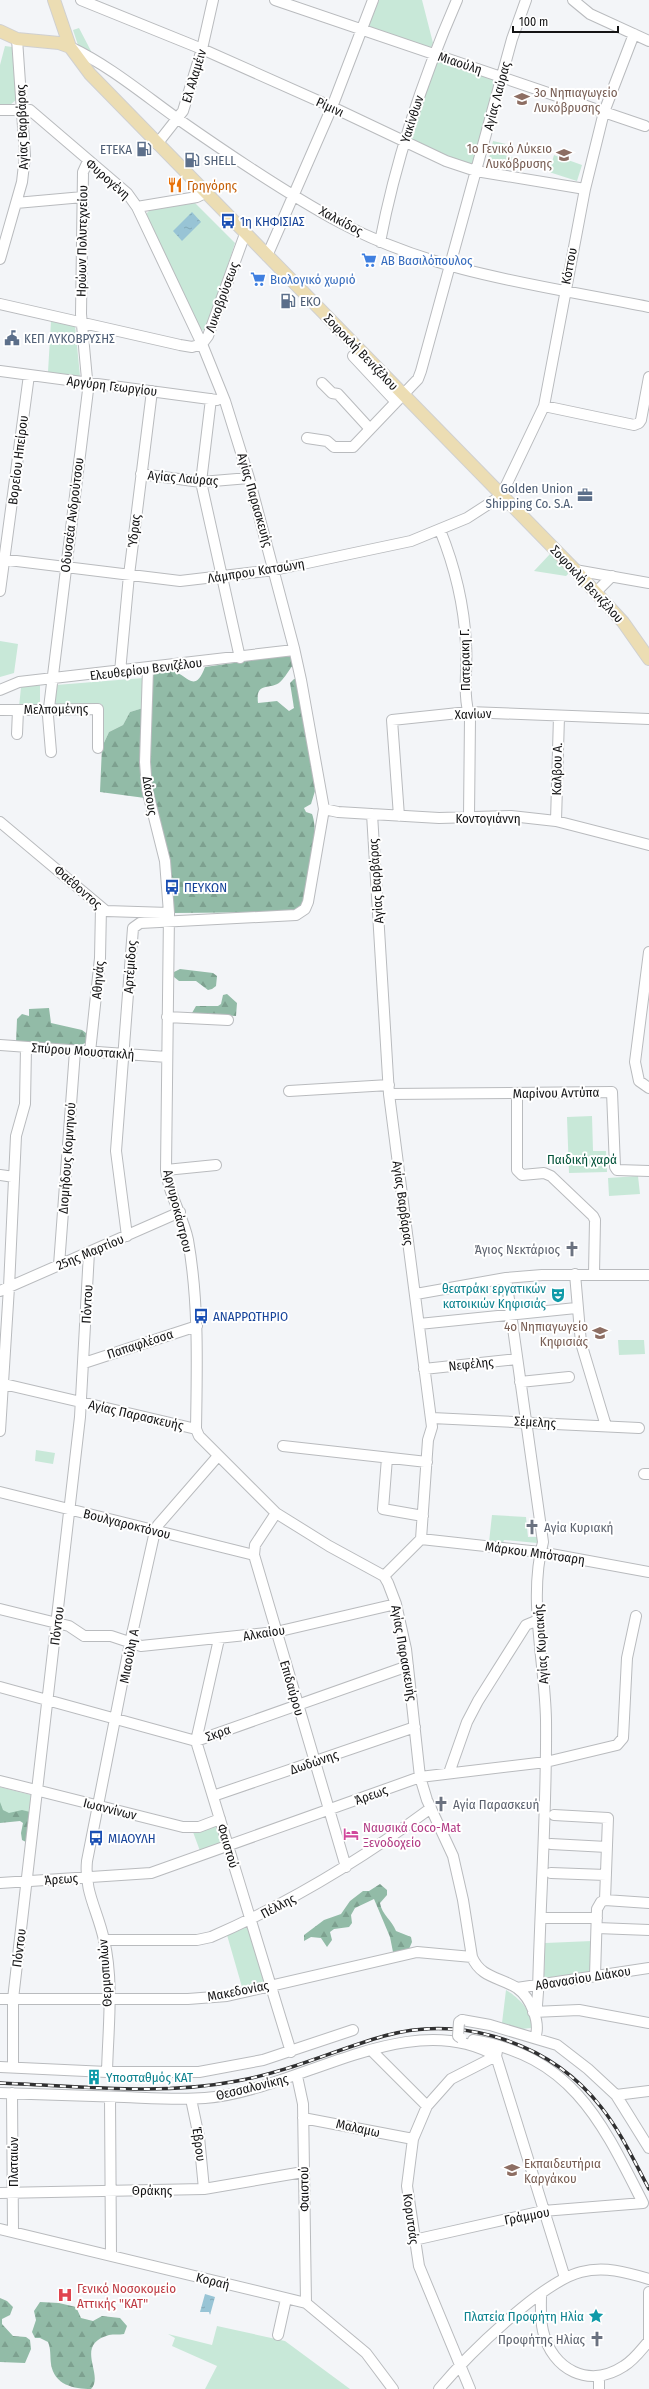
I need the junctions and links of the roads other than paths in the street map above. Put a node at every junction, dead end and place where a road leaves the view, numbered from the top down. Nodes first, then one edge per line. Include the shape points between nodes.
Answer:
1 (54, 0) edge
2 (82, 0) edge
3 (213, 0) edge
4 (275, 0) edge
5 (373, 0) edge
6 (457, 0) edge
7 (526, 0) edge
8 (573, 0) edge
9 (0, 31) edge
10 (361, 31) junction
11 (634, 34) junction
12 (17, 39) junction
13 (649, 41) edge
14 (70, 47) junction
15 (202, 49) junction
16 (433, 54) junction
17 (502, 77) junction
18 (332, 107) junction
19 (0, 110) edge
20 (23, 110) junction
21 (604, 112) junction
22 (178, 119) junction
23 (43, 124) junction
24 (645, 126) dead end
25 (24, 128) junction
26 (404, 143) junction
27 (157, 144) junction
28 (88, 162) junction
29 (476, 171) junction
30 (585, 189) junction
31 (205, 193) junction
32 (294, 196) junction
33 (83, 197) junction
34 (16, 203) junction
35 (137, 207) junction
36 (4, 231) edge
37 (245, 234) junction
38 (380, 242) junction
39 (267, 256) junction
40 (0, 259) edge
41 (451, 267) junction
42 (565, 290) junction
43 (0, 304) edge
44 (649, 307) edge
45 (82, 322) junction
46 (202, 344) junction
47 (353, 356) dead end
48 (0, 371) edge
49 (29, 375) junction
50 (649, 377) edge
51 (88, 383) junction
52 (322, 383) dead end
53 (152, 391) junction
54 (211, 399) junction
55 (399, 399) junction
56 (225, 401) junction
57 (544, 406) junction
58 (370, 429) junction
59 (307, 438) dead end
60 (141, 474) junction
61 (249, 478) junction
62 (202, 482) junction
63 (501, 496) junction
64 (440, 530) junction
65 (3, 560) edge
66 (66, 567) junction
67 (274, 570) junction
68 (575, 570) junction
69 (128, 575) junction
70 (612, 576) junction
71 (220, 577) junction
72 (649, 583) edge
73 (0, 591) edge
74 (596, 592) junction
75 (294, 650) junction
76 (240, 658) junction
77 (649, 659) edge
78 (148, 669) junction
79 (120, 672) junction
80 (52, 680) junction
81 (0, 690) edge
82 (50, 709) junction
83 (0, 710) edge
84 (18, 710) junction
85 (468, 712) junction
86 (558, 716) junction
87 (649, 719) edge
88 (17, 734) dead end
89 (98, 748) dead end
90 (51, 752) dead end
91 (324, 809) junction
92 (372, 814) junction
93 (399, 816) junction
94 (469, 817) junction
95 (556, 821) junction
96 (0, 822) edge
97 (649, 845) edge
98 (101, 907) junction
99 (169, 917) junction
100 (649, 952) edge
101 (168, 1017) junction
102 (228, 1020) dead end
103 (0, 1045) edge
104 (26, 1047) junction
105 (75, 1051) junction
106 (90, 1052) junction
107 (124, 1054) junction
108 (167, 1057) junction
109 (649, 1088) edge
110 (389, 1090) junction
111 (289, 1091) dead end
112 (517, 1094) junction
113 (216, 1165) dead end
114 (166, 1170) junction
115 (649, 1171) edge
116 (0, 1175) edge
117 (14, 1177) junction
118 (180, 1212) junction
119 (127, 1236) junction
120 (89, 1252) junction
121 (59, 1265) junction
122 (575, 1274) junction
123 (594, 1274) junction
124 (649, 1275) edge
125 (506, 1278) junction
126 (5, 1289) edge
127 (416, 1294) junction
128 (576, 1308) junction
129 (511, 1314) junction
130 (419, 1324) junction
131 (197, 1326) junction
132 (517, 1359) junction
133 (84, 1363) junction
134 (424, 1369) junction
135 (569, 1377) dead end
136 (520, 1382) junction
137 (1, 1383) edge
138 (81, 1402) junction
139 (432, 1418) junction
140 (525, 1422) junction
141 (606, 1426) junction
142 (639, 1428) dead end
143 (196, 1429) junction
144 (0, 1431) edge
145 (283, 1446) dead end
146 (218, 1456) junction
147 (387, 1458) junction
148 (427, 1462) junction
149 (0, 1492) edge
150 (70, 1510) junction
151 (276, 1513) junction
152 (423, 1516) junction
153 (155, 1532) junction
154 (421, 1539) junction
155 (540, 1552) junction
156 (254, 1555) junction
157 (649, 1572) edge
158 (384, 1576) junction
159 (396, 1604) junction
160 (0, 1609) edge
161 (636, 1616) dead end
162 (538, 1620) junction
163 (57, 1624) junction
164 (276, 1632) junction
165 (219, 1639) junction
166 (130, 1643) junction
167 (408, 1666) junction
168 (0, 1687) edge
169 (48, 1700) junction
170 (297, 1705) junction
171 (117, 1719) junction
172 (415, 1727) junction
173 (196, 1741) junction
174 (315, 1762) junction
175 (546, 1762) junction
176 (449, 1773) junction
177 (420, 1777) junction
178 (0, 1781) edge
179 (37, 1791) junction
180 (213, 1796) junction
181 (99, 1806) junction
182 (431, 1808) junction
183 (329, 1811) junction
184 (554, 1816) dead end
185 (220, 1820) junction
186 (552, 1844) dead end
187 (228, 1846) junction
188 (607, 1847) junction
189 (346, 1867) junction
190 (551, 1873) dead end
191 (606, 1875) junction
192 (85, 1878) junction
193 (26, 1882) junction
194 (0, 1883) edge
195 (605, 1900) junction
196 (649, 1904) edge
197 (545, 1918) dead end
198 (251, 1920) junction
199 (597, 1923) junction
200 (649, 1930) edge
201 (104, 1940) junction
202 (472, 1957) junction
203 (649, 1968) edge
204 (595, 1976) junction
205 (271, 1985) junction
206 (538, 1985) junction
207 (517, 1988) junction
208 (108, 1998) junction
209 (0, 1999) edge
210 (13, 2000) junction
211 (533, 2012) junction
212 (649, 2023) edge
213 (352, 2030) dead end
214 (535, 2038) junction
215 (498, 2045) junction
216 (371, 2050) junction
217 (291, 2052) junction
218 (496, 2056) junction
219 (0, 2067) edge
220 (13, 2067) junction
221 (107, 2072) junction
222 (297, 2076) junction
223 (649, 2091) edge
224 (0, 2093) edge
225 (12, 2093) junction
226 (616, 2095) junction
227 (110, 2097) junction
228 (191, 2099) junction
229 (427, 2106) junction
230 (303, 2118) junction
231 (413, 2139) junction
232 (649, 2148) edge
233 (303, 2172) junction
234 (204, 2189) junction
235 (111, 2190) junction
236 (0, 2193) edge
237 (13, 2193) junction
238 (544, 2211) junction
239 (0, 2229) edge
240 (13, 2232) junction
241 (414, 2240) junction
242 (111, 2256) junction
243 (565, 2278) junction
244 (649, 2279) edge
245 (649, 2292) edge
246 (541, 2294) junction
247 (286, 2299) junction
248 (306, 2303) junction
249 (278, 2335) dead end
250 (649, 2343) edge
251 (460, 2365) junction
252 (599, 2376) junction
253 (393, 2389) edge
254 (439, 2389) edge
255 (470, 2389) edge
256 (599, 2389) edge

1 - 14 main road, Σοφοκλή Βενιζέλου
2 - 15 street, Ρίμινι
3 - 15 street, Ελ Αλαμέιν
4 - 10 street, Μιαούλη
5 - 10 street
6 - 16 street, Υακίνθων
7 - 17 street, Αγίας Λαύρας
8 - 11 street via 590,14
9 - 12 main road
10 - 16 street, Μιαούλη
10 - 18 street
11 - 13 street
11 - 21 street, Κόττου
12 - 14 main road via 59,43
12 - 20 street, Αγίας Βαρβάρας
14 - 22 street, Χαλκίδος via 132,84
14 - 27 main road, Σοφοκλή Βενιζέλου via 90,74
15 - 18 street, Ρίμινι
15 - 22 street, Ελ Αλαμέιν via 183,111
16 - 17 street, Μιαούλη
16 - 26 street, Υακίνθων
17 - 21 street, Μιαούλη
17 - 29 street, Αγίας Λαύρας
18 - 26 street, Ρίμινι
18 - 32 street
19 - 20 street
20 - 23 street, Φυρογένη via 30,110
20 - 25 street, Αγίας Βαρβάρας
21 - 24 street, Μιαούλη
21 - 30 street, Κόττου
22 - 27 street, Ελ Αλαμέιν
22 - 32 street, Χαλκίδος
23 - 25 street
23 - 28 street, Φυρογένη
25 - 34 street, Αγίας Βαρβάρας via 24,170
26 - 29 street, Ρίμινι
26 - 38 street, Υακίνθων via 389,193
27 - 31 main road, Σοφοκλή Βενιζέλου
28 - 33 street, Ηρώων Πολυτεχνείου via 83,172
28 - 35 street, Φυρογένη via 127,193
29 - 30 street, Ρίμινι
29 - 41 street, Αγίας Λαύρας
30 - 42 street, Κόττου
31 - 35 street, Φυρογένη via 198,197
31 - 37 main road, Σοφοκλή Βενιζέλου
32 - 38 street, Χαλκίδος
32 - 39 street
33 - 34 street
33 - 45 street, Ηρώων Πολυτεχνείου
34 - 36 street, Αγίας Βαρβάρας
35 - 46 street, Αγίας Παρασκευής
36 - 40 street, Αγίας Βαρβάρας
37 - 39 main road, Σοφοκλή Βενιζέλου
37 - 46 street, Λυκοβρύσεως via 208,336
38 - 41 street, Χαλκίδος
39 - 55 main road, Σοφοκλή Βενιζέλου
41 - 42 street, Χαλκίδος
41 - 55 street, Αγίας Λαύρας via 418,379
42 - 44 street, Χαλκίδος
42 - 57 street, Κόττου
43 - 45 street, Λυκοβρύσεως
45 - 46 street, Λυκοβρύσεως via 180,346 192,347
45 - 51 street, Οδυσσέα Ανδρούτσου
46 - 56 street, Αγίας Παρασκευής
47 - 55 street
48 - 49 street, Αργύρη Γεωργίου
49 - 51 street, Αργύρη Γεωργίου
49 - 65 street, Βορείου Ηπείρου
50 - 57 street via 641,420 634,425
51 - 53 street, Αργύρη Γεωργίου
51 - 66 street, Οδυσσέα Ανδρούτσου
52 - 58 street via 332,393 338,394
53 - 54 street, Αργύρη Γεωργίου
53 - 60 street, Ύδρας
54 - 56 street, Αργύρη Γεωργίου
54 - 62 street
55 - 58 street, Αγίας Λαύρας
55 - 63 main road, Σοφοκλή Βενιζέλου
56 - 61 street, Αγίας Παρασκευής
57 - 63 street, Κόττου
58 - 59 street, Αγίας Λαύρας via 354,447 348,448 334,447 328,441
60 - 62 street, Αγίας Λαύρας
60 - 69 street, Ύδρας
61 - 62 street, Αγίας Λαύρας
61 - 67 street, Αγίας Παρασκευής
62 - 71 street
63 - 64 street, Λάμπρου Κατσώνη via 476,513
63 - 68 main road, Σοφοκλή Βενιζέλου
64 - 67 street, Λάμπρου Κατσώνη via 411,542
64 - 85 street, Πατερακη Γ. via 452,561 462,606
65 - 66 street, Λάμπρου Κατσώνη
65 - 73 street, Βορείου Ηπείρου
66 - 69 street, Λάμπρου Κατσώνη
66 - 80 street, Οδυσσέα Ανδρούτσου
67 - 71 street, Λάμπρου Κατσώνη
67 - 75 street, Αγίας Παρασκευής
68 - 70 street
68 - 74 main road, Σοφοκλή Βενιζέλου
69 - 71 street, Λάμπρου Κατσώνη via 180,581
69 - 79 street, Ύδρας
70 - 72 street
70 - 74 street
71 - 76 street
74 - 77 main road, Σοφοκλή Βενιζέλου via 623,622
75 - 76 street, Ελευθερίου Βενιζέλου
75 - 91 street, Αγίας Παρασκευής
76 - 78 street, Ελευθερίου Βενιζέλου
78 - 79 street, Ελευθερίου Βενιζέλου
78 - 99 street, Δάσους via 145,762 147,789 165,861
79 - 80 street, Ελευθερίου Βενιζέλου
80 - 81 street, Ελευθερίου Βενιζέλου via 19,682
80 - 82 street, Οδυσσέα Ανδρούτσου
82 - 84 street, Μελπομένης
82 - 89 street, Μελπομένης via 98,709
82 - 90 street, Οδυσσέα Ανδρούτσου via 48,716
83 - 84 street, Μελπομένης
84 - 88 street
85 - 86 street, Χανίων
85 - 93 street, Χανίων via 392,720
85 - 94 street, Πατερακη Γ.
86 - 87 street, Χανίων
86 - 95 street, Καλβου Α.
91 - 92 street, Κοντογιάννη
91 - 99 street, Αρτέμιδος via 312,885 305,909 296,915
92 - 93 street, Κοντογιάννη
92 - 110 street, Αγίας Βαρβάρας
93 - 94 street, Κοντογιάννη
94 - 95 street, Κοντογιάννη via 511,816
95 - 97 street, Κοντογιάννη
96 - 98 street, Φαέθοντος
98 - 99 street, Φαέθοντος via 111,912
98 - 106 street, Αθηνάς via 100,958
99 - 101 street, Αργυροκάστρου
99 - 107 street, Αρτέμιδος via 140,922 133,928
100 - 109 street via 635,1062 639,1080
101 - 102 street
101 - 108 street, Αργυροκάστρου
103 - 104 street, Σπύρου Μουστακλή
104 - 105 street, Σπύρου Μουστακλή
104 - 117 street via 25,1104 16,1136
105 - 106 street, Σπύρου Μουστακλή
105 - 121 street, Διομήδους Κομνηνού
106 - 107 street, Σπύρου Μουστακλή
107 - 108 street, Σπύρου Μουστακλή
107 - 119 street, Αρτέμιδος via 116,1151
108 - 114 street, Αργυροκάστρου
110 - 111 street, Μαρίνου Αντύπα
110 - 112 street, Μαρίνου Αντύπα
110 - 127 street, Αγίας Βαρβάρας
112 - 115 street, Μαρίνου Αντύπα via 612,1092 615,1168
112 - 123 street via 517,1170 522,1175 548,1174 593,1216
113 - 114 street
114 - 118 street, Αργυροκάστρου
116 - 117 street
117 - 126 street
118 - 119 street, 25ης Μαρτίου
118 - 131 street, Αργυροκάστρου via 188,1241
119 - 120 street, 25ης Μαρτίου
120 - 121 street, 25ης Μαρτίου
120 - 133 street, Πόντου
121 - 126 street, 25ης Μαρτίου
122 - 123 street
122 - 125 street
122 - 128 street
123 - 124 street
125 - 127 street
125 - 129 street, Αγίας Κυριακής
126 - 137 street
127 - 130 street, Αγίας Βαρβάρας
128 - 129 street
128 - 141 street via 581,1343
129 - 130 street
129 - 132 street, Αγίας Κυριακής
130 - 134 street, Αγίας Βαρβάρας
131 - 133 street, Παπαφλέσσα
131 - 143 street, Αργυροκάστρου
132 - 134 street, Νεφέλης
132 - 136 street, Αγίας Κυριακής
133 - 138 street, Πόντου
134 - 139 street, Αγίας Βαρβάρας
135 - 136 street
136 - 140 street, Αγίας Κυριακής
137 - 138 street, Αγίας Παρασκευής
137 - 144 street
138 - 143 street, Αγίας Παρασκευής
138 - 150 street, Πόντου
139 - 140 street, Σέμελης
139 - 148 street, Αγίας Βαρβάρας
140 - 141 street, Σέμελης
140 - 155 street, Αγίας Κυριακής via 543,1542
141 - 142 street, Σέμελης
143 - 146 street, Αγίας Παρασκευής via 199,1436
145 - 147 street
146 - 151 street, Αγίας Παρασκευής
146 - 153 street, Μιαούλη Α via 158,1525
147 - 148 street
147 - 152 street via 382,1509
148 - 152 street, Αγίας Βαρβάρας
149 - 150 street, Βουλγαροκτόνου
150 - 153 street, Βουλγαροκτόνου
150 - 163 street, Πόντου
151 - 156 street via 255,1545
151 - 158 street, Αγίας Παρασκευής
152 - 154 street, Αγίας Βαρβάρας
153 - 156 street, Βουλγαροκτόνου
153 - 166 street, Μιαούλη Α
154 - 155 street, Μάρκου Μπότσαρη
154 - 158 street
155 - 157 street, Μάρκου Μπότσαρη
155 - 162 street, Αγίας Κυριακής
156 - 164 street, Επιδαύρου
158 - 159 street, Αγίας Παρασκευής
159 - 164 street, Αλκαίου
159 - 167 street, Αγίας Παρασκευής
160 - 163 street, Αλκαίου
161 - 175 street, Άρεως via 627,1658 623,1738 617,1745
162 - 175 street, Αγίας Κυριακής via 546,1718
162 - 176 street via 526,1625 478,1701 467,1722
163 - 166 street, Αλκαίου via 69,1626 84,1636 111,1636
163 - 169 street, Πόντου
164 - 165 street, Αλκαίου
164 - 170 street, Επιδαύρου
165 - 166 street, Αλκαίου via 147,1646
165 - 173 street, Φαιστού
166 - 171 street, Μιαούλη Α
167 - 170 street, Σκρα
167 - 172 street, Αγίας Παρασκευής
168 - 169 street, Σκρα
169 - 171 street, Σκρα
169 - 179 street, Πόντου
170 - 173 street, Σκρα
170 - 174 street, Επιδαύρου
171 - 173 street, Σκρα
171 - 181 street, Μιαούλη Α
172 - 174 street, Δωδώνης
172 - 177 street, Αγίας Παρασκευής
173 - 180 street, Φαιστού
174 - 180 street, Δωδώνης
174 - 183 street, Επιδαύρου
175 - 176 street, Άρεως
175 - 206 street, Αγίας Κυριακής
176 - 177 street, Άρεως
177 - 182 street, Αγίας Παρασκευής
177 - 183 street, Άρεως
178 - 179 street, Ιωαννίνων
179 - 181 street, Ιωαννίνων
179 - 193 street, Πόντου
180 - 185 street, Φαιστού
181 - 185 street, Ιωαννίνων via 190,1828
181 - 192 street, Μιαούλη Α
182 - 189 street, Πέλλης
182 - 202 street, Αγίας Παρασκευής via 453,1856
183 - 187 street, Άρεως
183 - 189 street, Επιδαύρου
184 - 188 street via 608,1818
185 - 187 street, Φαιστού
186 - 188 street
187 - 192 street, Άρεως via 151,1873
187 - 198 street, Φαιστού
188 - 191 street
189 - 198 street, Πέλλης
190 - 191 street
191 - 195 street
192 - 193 street, Άρεως
192 - 201 street, Θερμοπυλών
193 - 194 street, Άρεως
193 - 210 street, Πόντου
195 - 196 street
195 - 199 street via 598,1906
197 - 199 street
198 - 201 street, Πέλλης via 201,1940
198 - 205 street, Φαιστού
199 - 200 street
199 - 204 street
201 - 208 street, Θερμοπυλών
202 - 205 street, Μακεδονίας via 417,1952
202 - 207 street, Αγίας Παρασκευής via 485,1973
203 - 204 street, Αθανασίου Διάκου
204 - 206 street, Αθανασίου Διάκου
205 - 208 street, Μακεδονίας via 210,1998
205 - 217 street, Φαιστού
206 - 207 street, Αθανασίου Διάκου
206 - 211 street, Αγίας Κυριακής via 537,2005
207 - 211 street
208 - 210 street, Μακεδονίας
208 - 221 street, Θερμοπυλών
209 - 210 street, Μακεδονίας
210 - 220 street
211 - 212 street via 572,2010 608,2014
211 - 214 street via 538,2023
213 - 217 street, Θεσσαλονίκης
214 - 215 street, bridge via 490,2025 462,2020 459,2022 458,2036 461,2038
214 - 226 street via 557,2045
215 - 218 street
215 - 238 street, Γράμμου via 538,2061 550,2069 584,2102 609,2136 643,2203
216 - 218 street, Θεσσαλονίκης via 420,2039 443,2040 482,2048
216 - 222 street, Θεσσαλονίκης
216 - 229 street
217 - 221 street, Θεσσαλονίκης via 245,2065 199,2072
218 - 229 street, Κορυτσάς via 451,2079
218 - 238 street
219 - 220 street, Θεσσαλονίκης
220 - 221 street, Θεσσαλονίκης
222 - 228 street, Θεσσαλονίκης via 222,2096
222 - 230 street, Φαιστού via 302,2090
223 - 226 street
224 - 225 street, Θεσσαλονίκης
225 - 227 street, Θεσσαλονίκης
225 - 237 street, Πλαταιών
226 - 232 street
227 - 228 street, Θεσσαλονίκης
227 - 235 street
228 - 234 street, Έβρου via 200,2145
229 - 231 street, Κορυτσάς
230 - 231 street, Μαλαμω
230 - 233 street, Φαιστού
231 - 241 street, Κορυτσάς via 406,2186
233 - 234 street, Θράκης
233 - 248 street, Φαιστού
234 - 235 street, Θράκης
235 - 237 street, Θράκης
235 - 242 street
236 - 237 street, Θράκης
237 - 240 street, Πλαταιών
238 - 241 street, Γράμμου
238 - 243 street
239 - 240 street, Κοραή
240 - 242 street, Κοραή
241 - 251 street, Κορυτσάς via 423,2279
242 - 247 street, Κοραή
243 - 244 street via 597,2269
243 - 246 street
245 - 250 street
246 - 251 street via 513,2315
246 - 252 street via 543,2330 546,2342 555,2356 571,2372 584,2376
247 - 248 street, Κοραή
247 - 249 street
248 - 253 street, Κοραή via 366,2353
250 - 252 street via 624,2366 610,2374
251 - 254 street
251 - 255 street, Κορυτσάς
252 - 256 street

